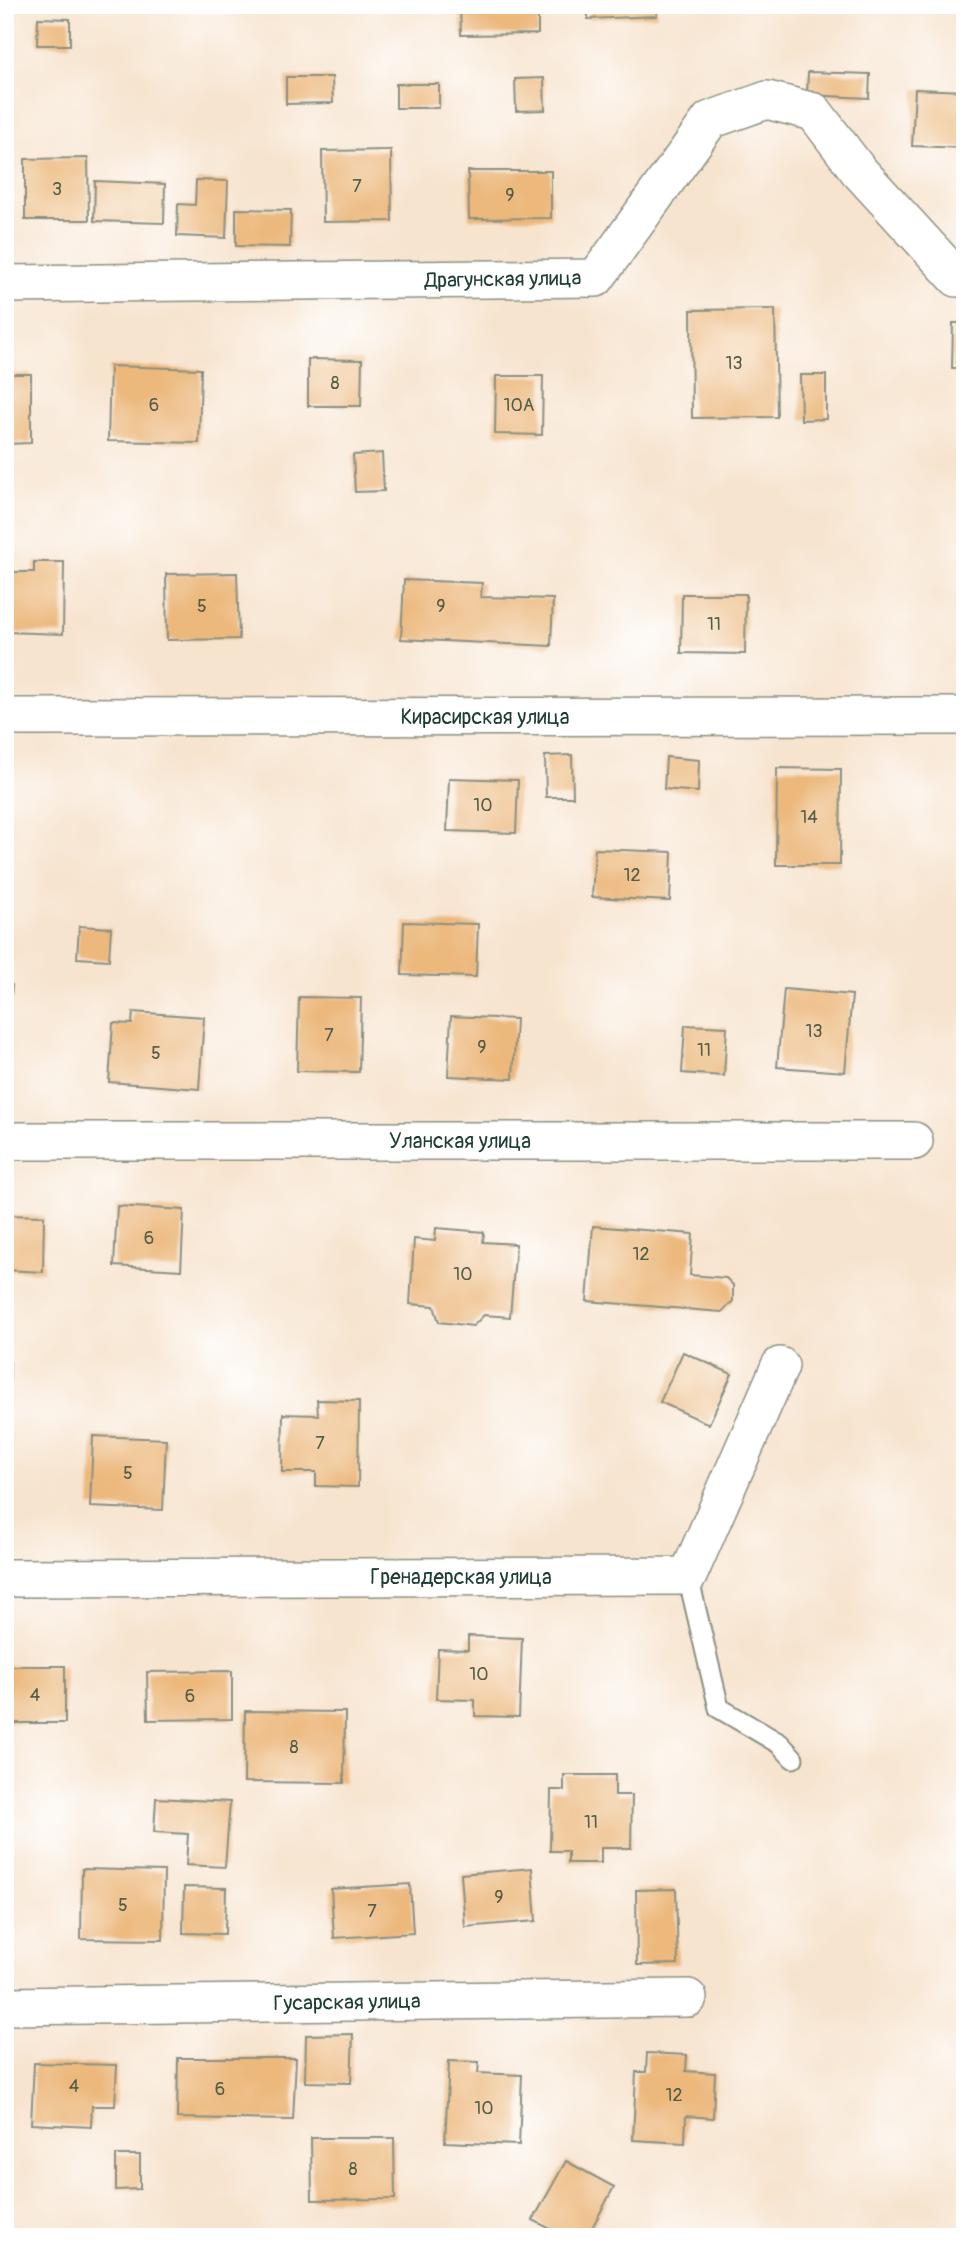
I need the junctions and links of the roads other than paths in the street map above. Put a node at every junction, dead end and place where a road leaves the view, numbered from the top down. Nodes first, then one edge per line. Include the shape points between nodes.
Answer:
1 (965, 278) edge
2 (5, 284) edge
3 (965, 716) edge
4 (5, 717) edge
5 (5, 1141) edge
6 (914, 1141) dead end
7 (780, 1366) dead end
8 (688, 1576) junction
9 (5, 1578) edge
10 (793, 1758) dead end
11 (688, 1998) dead end
12 (5, 2006) edge

1 - 2 street, Драгунская улица via 957,278 859,170 814,112 767,100 710,120 596,278
3 - 4 street, Кирасирская улица
5 - 6 street, Уланская улица
7 - 8 street
8 - 9 street, Гренадерская улица
8 - 10 lane via 719,1708 758,1729
11 - 12 street, Гусарская улица

